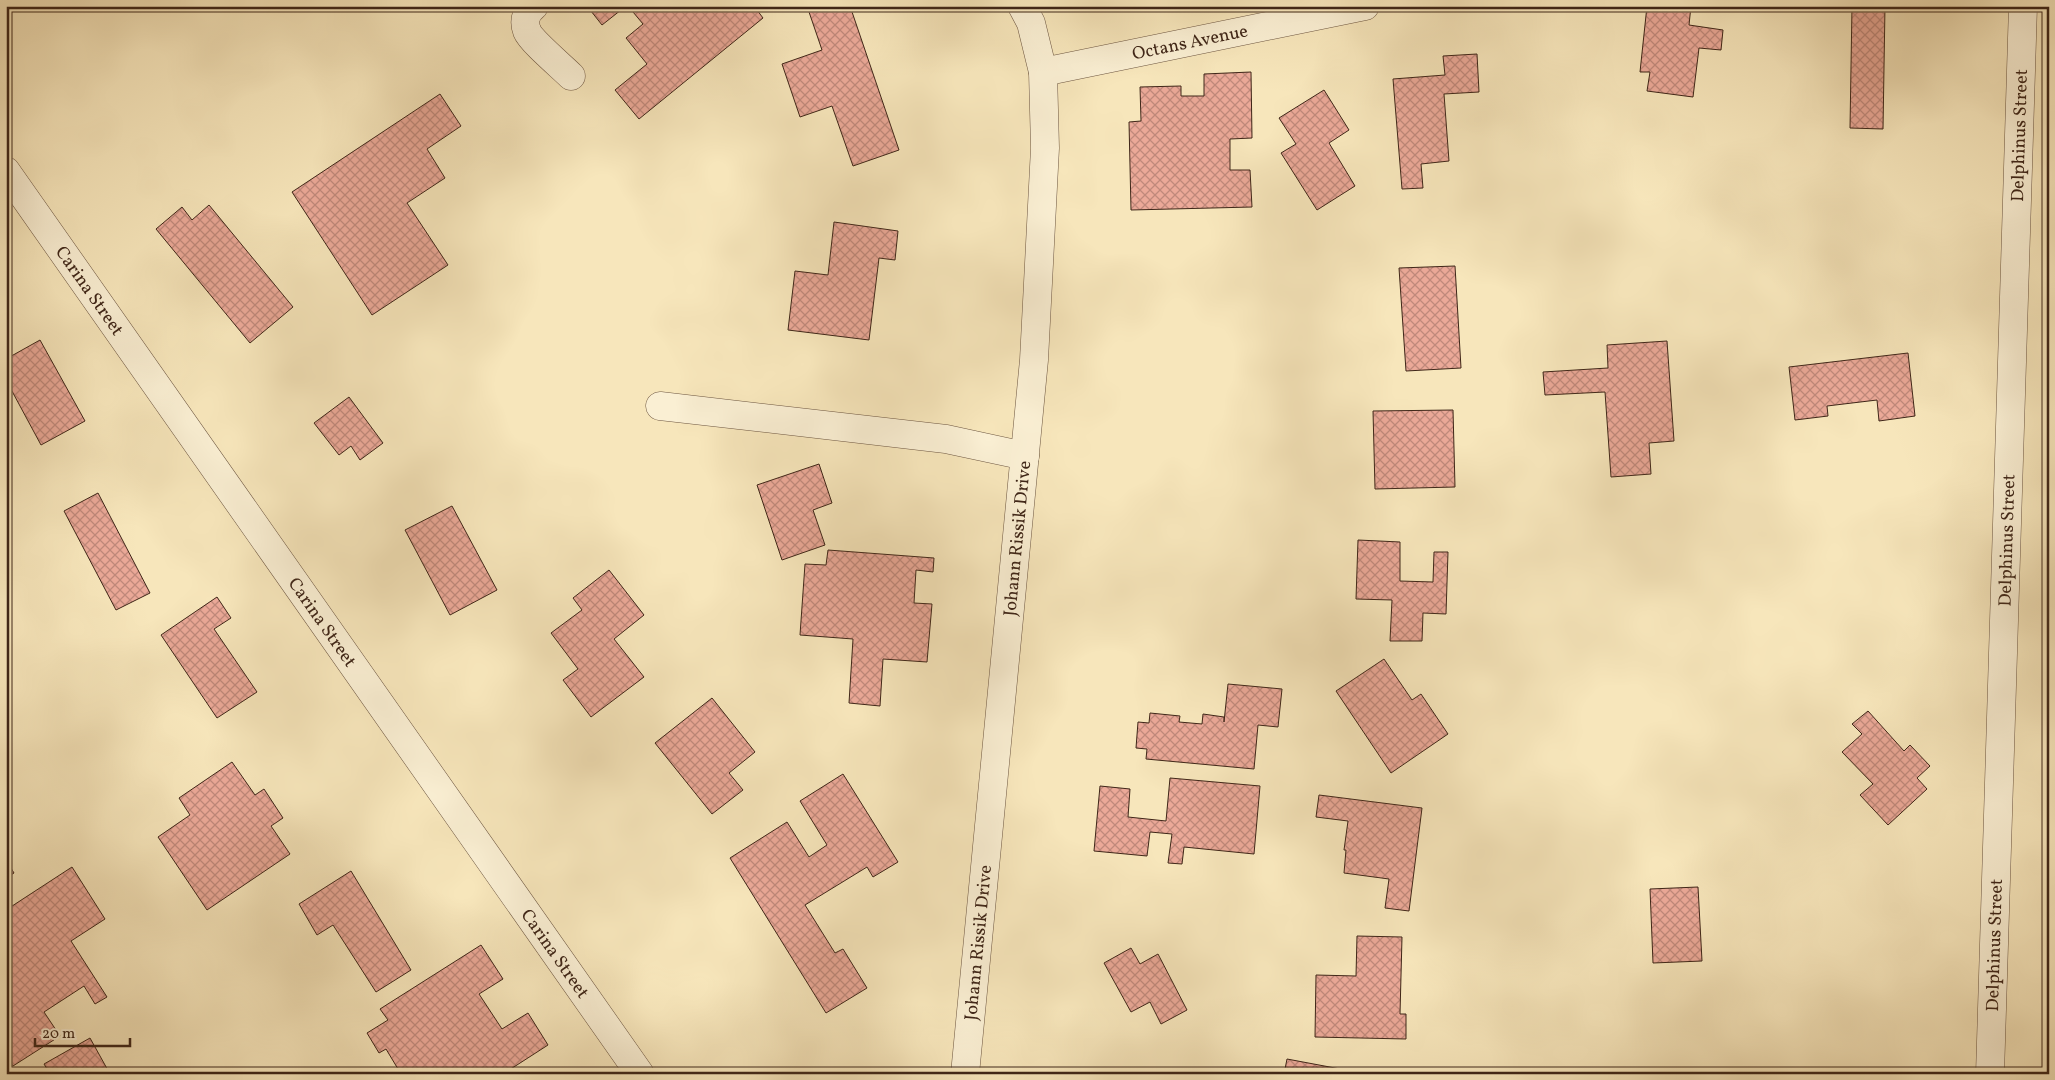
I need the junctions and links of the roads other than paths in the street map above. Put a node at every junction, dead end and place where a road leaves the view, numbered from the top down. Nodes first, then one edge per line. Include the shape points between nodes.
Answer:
1 (534, 6) edge
2 (1022, 6) edge
3 (1365, 6) edge
4 (2023, 6) edge
5 (1043, 72) junction
6 (571, 76) dead end
7 (6, 171) edge
8 (660, 406) dead end
9 (1025, 456) junction
10 (640, 1074) edge
11 (965, 1074) edge
12 (1990, 1074) edge

1 - 6 street via 526,13 528,32
2 - 5 street, Johann Rissik Drive via 1031,23
3 - 5 street, Octans Avenue
4 - 12 street, Delphinus Street
5 - 9 street, Johann Rissik Drive via 1045,148 1034,360
7 - 10 street, Carina Street
8 - 9 street via 946,439
9 - 11 street, Johann Rissik Drive

